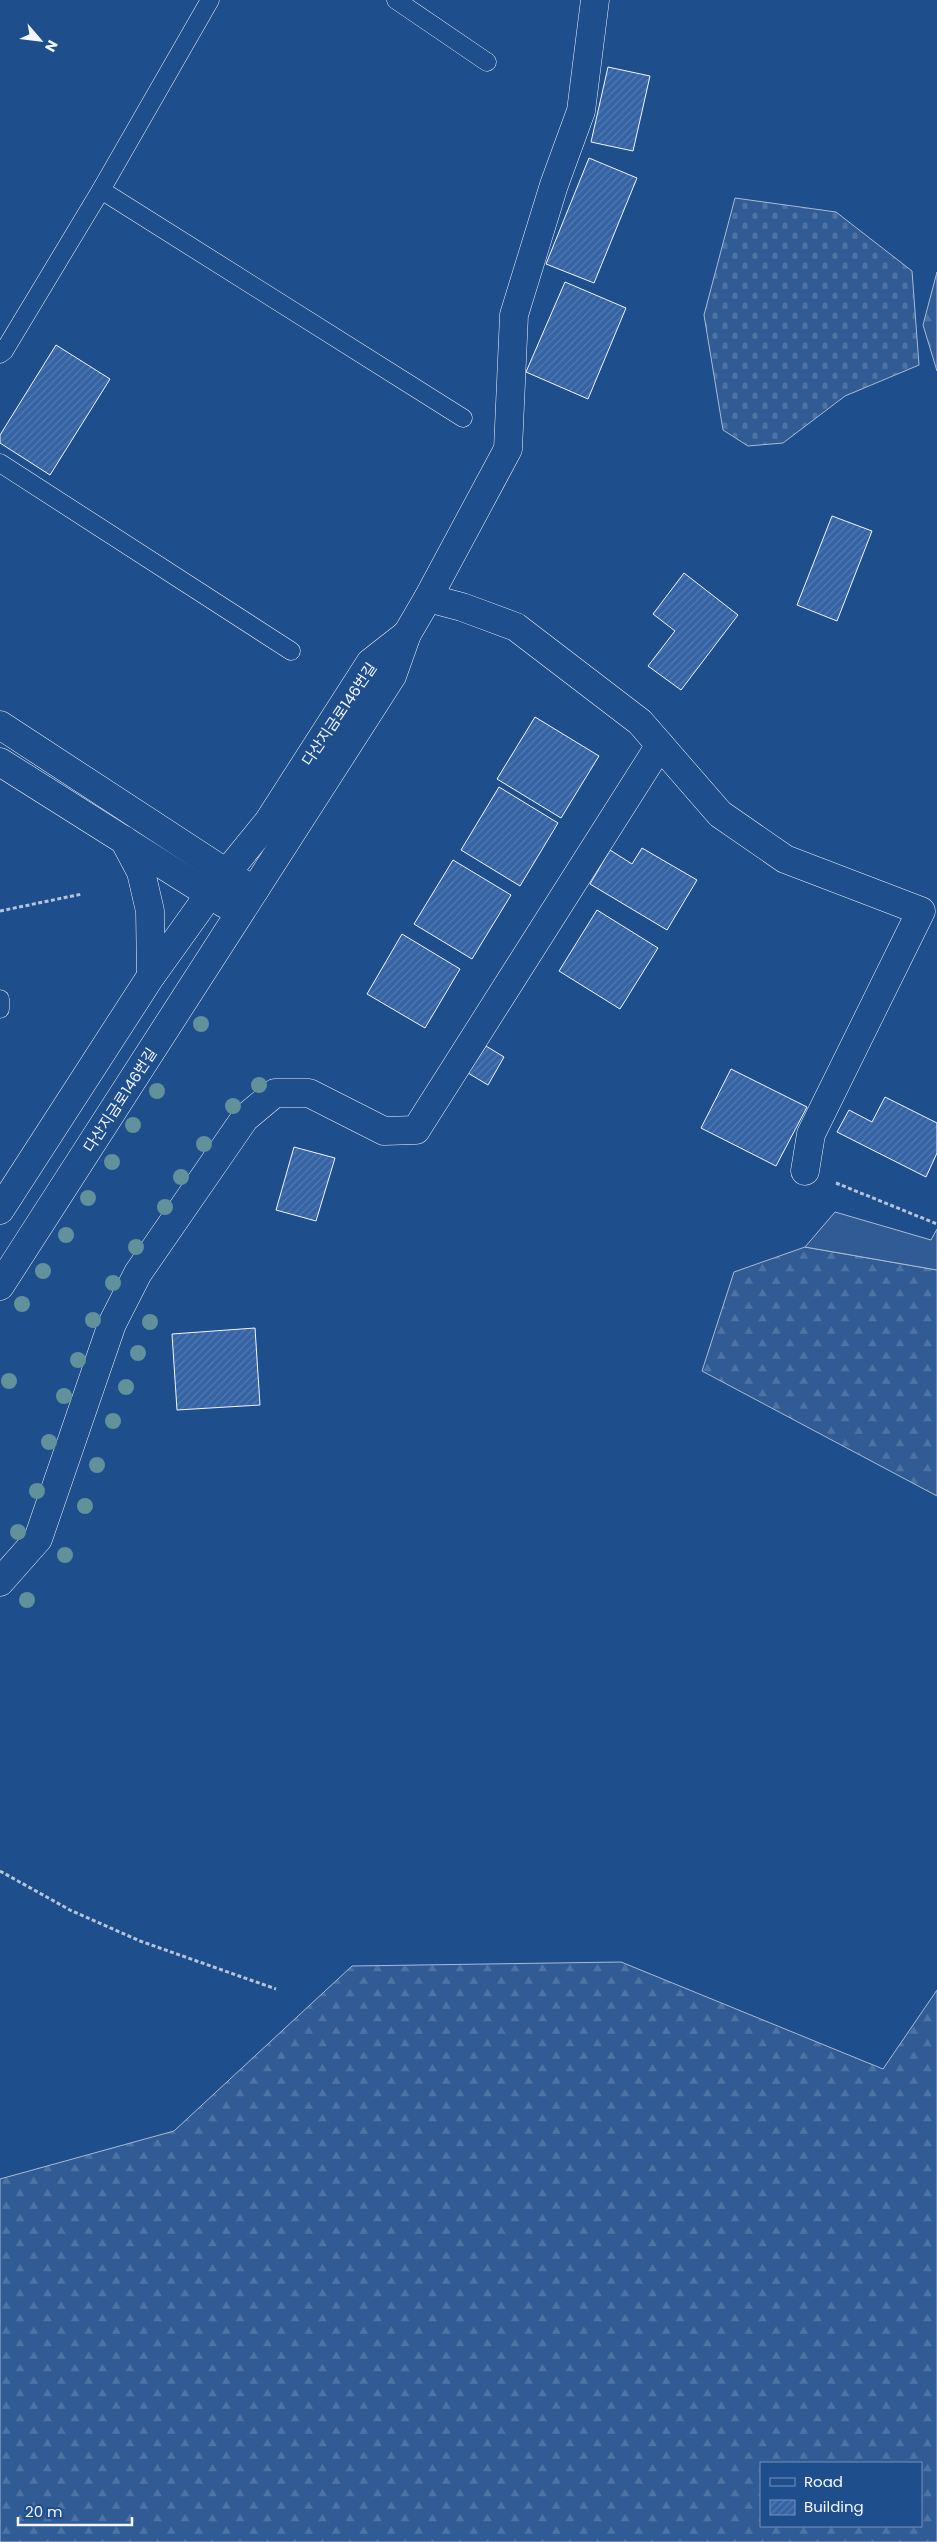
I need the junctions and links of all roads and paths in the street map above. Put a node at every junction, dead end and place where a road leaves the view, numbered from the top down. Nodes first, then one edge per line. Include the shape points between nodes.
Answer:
1 (210, 0) edge
2 (396, 0) edge
3 (595, 0) edge
4 (487, 62) dead end
5 (101, 190) junction
6 (0, 354) edge
7 (463, 418) dead end
8 (0, 463) edge
9 (428, 598) junction
10 (407, 634) junction
11 (292, 651) dead end
12 (0, 725) edge
13 (660, 745) junction
14 (0, 762) edge
15 (123, 839) junction
16 (217, 884) junction
17 (254, 891) junction
18 (82, 894) dead end
19 (0, 911) edge
20 (239, 914) junction
21 (150, 976) junction
22 (0, 999) edge
23 (0, 1009) edge
24 (806, 1171) joint
25 (0, 1210) edge
26 (937, 1224) edge
27 (0, 1286) edge
28 (0, 1582) edge
29 (0, 1872) edge
30 (276, 1989) dead end

1 - 5 lane
2 - 4 lane
3 - 9 street via 581,111 554,184 514,314 508,449
5 - 6 lane
5 - 7 lane
8 - 11 lane
9 - 10 street
9 - 13 street via 516,627 640,722
10 - 16 street, 다산지금로146번길 via 370,663 268,822
10 - 17 street, 다산지금로146번길 via 392,676
12 - 16 street
13 - 24 street via 720,814 785,859 920,911 811,1134
13 - 28 street via 416,1130 384,1131 310,1093 275,1093 244,1118 138,1274 112,1324 38,1539
14 - 15 street
15 - 16 street
15 - 21 street via 141,872 150,910
16 - 17 street
16 - 20 street
16 - 21 street, 다산지금로146번길
17 - 20 street, 다산지금로146번길
18 - 19 path
20 - 27 street, 다산지금로146번길
21 - 25 street, 다산지금로146번길
22 - 23 lane
24 - 26 path
29 - 30 path via 70,1910 140,1941

